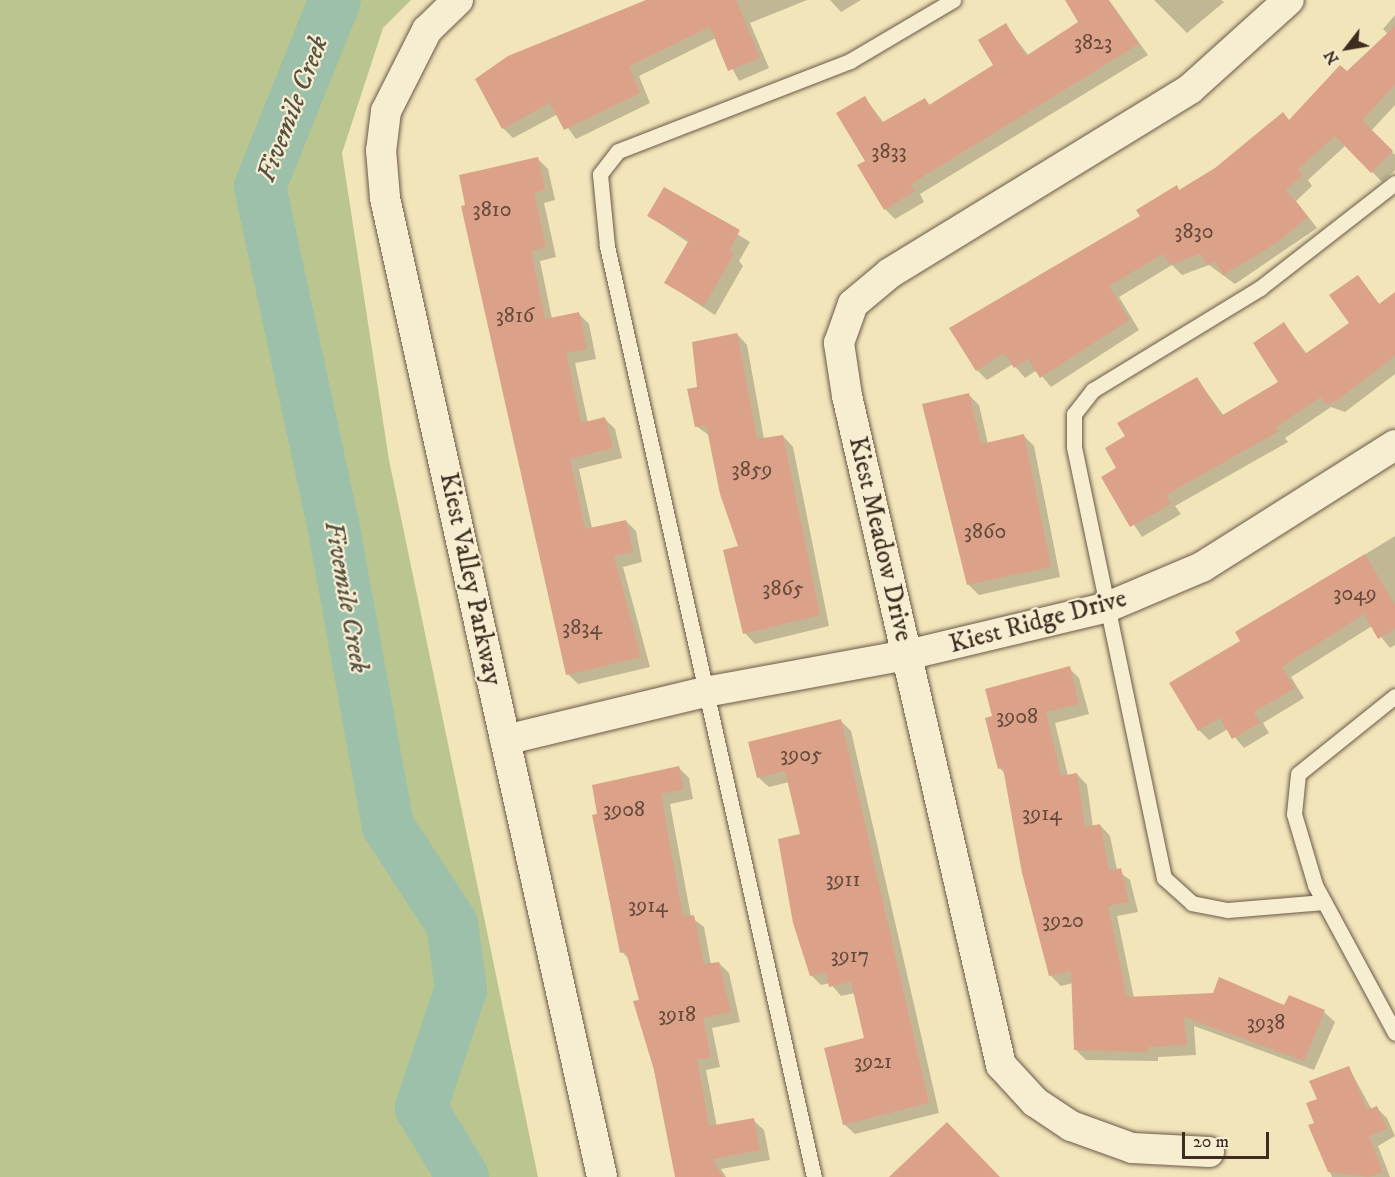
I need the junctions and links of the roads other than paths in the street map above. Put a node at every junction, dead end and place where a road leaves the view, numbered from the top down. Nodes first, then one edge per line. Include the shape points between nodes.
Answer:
1 (458, 0) edge
2 (954, 0) edge
3 (1289, 0) edge
4 (1395, 183) edge
5 (1395, 445) edge
6 (1105, 608) junction
7 (908, 655) junction
8 (705, 692) junction
9 (1395, 696) edge
10 (505, 740) junction
11 (1324, 902) junction
12 (1395, 1033) edge
13 (1209, 1152) dead end
14 (602, 1177) edge
15 (814, 1177) edge

1 - 10 street, Kiest Valley Parkway via 427,30 402,70 386,111 381,150 386,198
2 - 8 lane via 850,61 618,151 600,174 607,246
3 - 7 street, Kiest Meadow Drive via 1190,89 890,273 853,304 839,343 847,396
4 - 6 lane via 1260,288 1093,390 1074,414 1074,446
5 - 6 street, Kiest Ridge Drive via 1202,567
6 - 7 street, Kiest Ridge Drive
6 - 11 lane via 1164,878 1192,903 1227,910
7 - 8 street, Kiest Ridge Drive
7 - 13 street, Kiest Meadow Drive via 1000,1065 1035,1102 1071,1126 1132,1148
8 - 10 street, Kiest Ridge Drive
8 - 15 lane
9 - 11 lane via 1298,774 1294,814
10 - 14 street, Kiest Valley Parkway
11 - 12 lane

